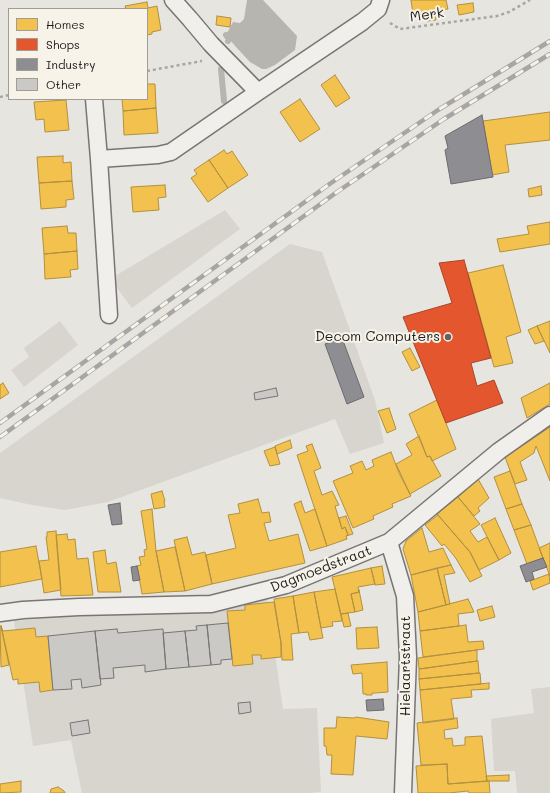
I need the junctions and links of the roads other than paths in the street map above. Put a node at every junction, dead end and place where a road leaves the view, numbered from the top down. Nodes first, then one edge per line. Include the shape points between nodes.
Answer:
1 (173, 0) edge
2 (379, 5) edge
3 (258, 92) junction
4 (94, 100) edge
5 (99, 159) junction
6 (109, 315) dead end
7 (550, 415) edge
8 (389, 542) junction
9 (0, 613) edge
10 (403, 793) edge

1 - 3 street
2 - 3 street via 362,22
3 - 5 street via 171,152
4 - 5 street
5 - 6 street
7 - 8 street, Dagmoedstraat via 499,451
8 - 9 street, Dagmoedstraat via 286,586 211,604 79,607
8 - 10 street, Hielaartstraat via 405,596 408,657

